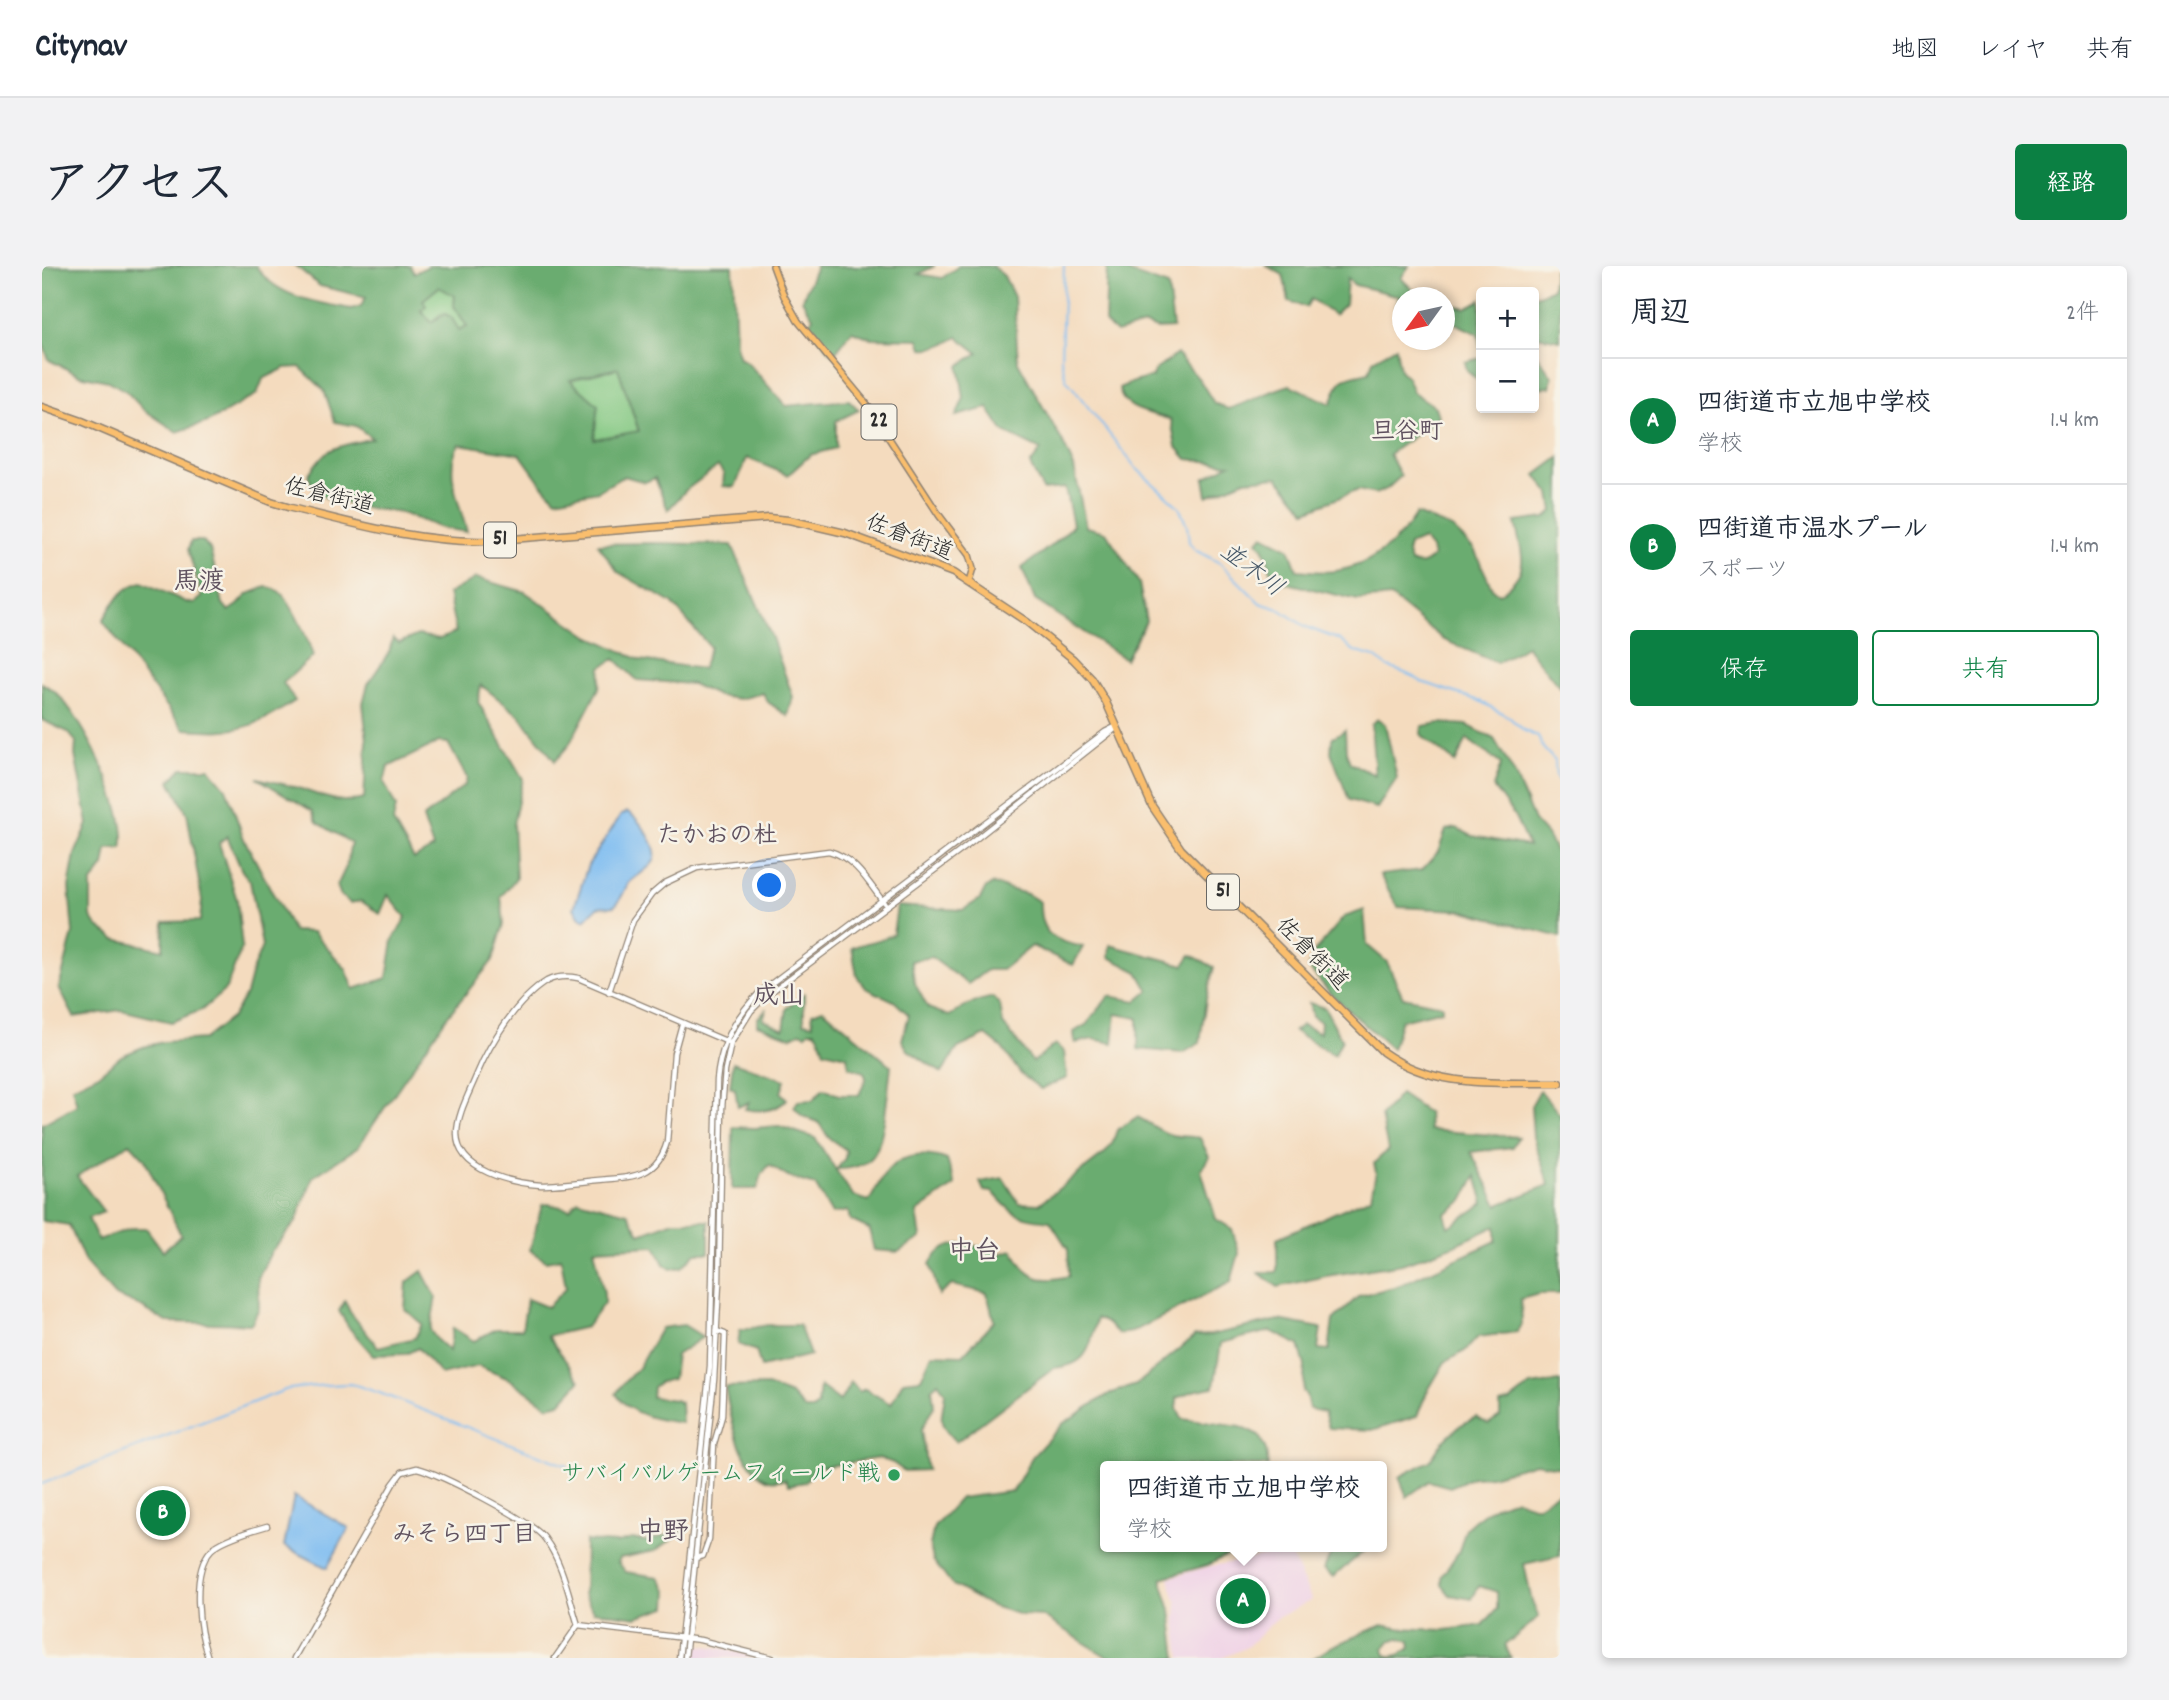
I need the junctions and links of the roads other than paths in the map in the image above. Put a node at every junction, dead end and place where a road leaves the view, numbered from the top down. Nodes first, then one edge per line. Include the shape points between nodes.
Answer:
1 (773, 266) edge
2 (42, 407) edge
3 (969, 582) junction
4 (1118, 726) junction
5 (884, 904) junction
6 (609, 992) junction
7 (682, 1024) junction
8 (728, 1042) junction
9 (1560, 1083) edge
10 (717, 1331) junction
11 (707, 1419) junction
12 (267, 1526) dead end
13 (695, 1534) junction
14 (695, 1558) junction
15 (578, 1625) junction
16 (684, 1638) junction
17 (208, 1658) edge
18 (294, 1658) edge
19 (555, 1658) edge
20 (679, 1658) edge
21 (685, 1658) edge
22 (772, 1658) edge

1 - 3 main road, 22 via 798,321 866,403 970,555 973,569
2 - 3 highway, 佐倉街道 / 51 via 271,502 417,537 488,541 768,518 845,533
3 - 4 highway, 佐倉街道 / 51 via 1079,665 1096,685
4 - 5 street via 1045,786
4 - 9 highway, 佐倉街道 / 51 via 1152,806 1181,849 1384,1052 1415,1070 1444,1079
5 - 6 street via 848,858 829,851 697,868 664,883 642,906
5 - 8 street via 767,995
6 - 7 street
6 - 7 street via 578,978 560,976 533,992 497,1033 458,1124 458,1146 473,1164 519,1182 542,1185 633,1177 648,1171 663,1155 667,1142 674,1053
7 - 8 street
8 - 10 street
8 - 11 street via 717,1080
10 - 11 street
10 - 14 street via 725,1334 722,1416 714,1444 709,1539 703,1556
11 - 13 street
12 - 17 street via 212,1549 202,1567 198,1587 201,1633
13 - 14 street
13 - 16 street
14 - 16 street
15 - 16 street
15 - 18 street via 556,1557 541,1533 417,1468 402,1472 393,1484
15 - 19 street
16 - 20 street
16 - 21 street
16 - 22 street

